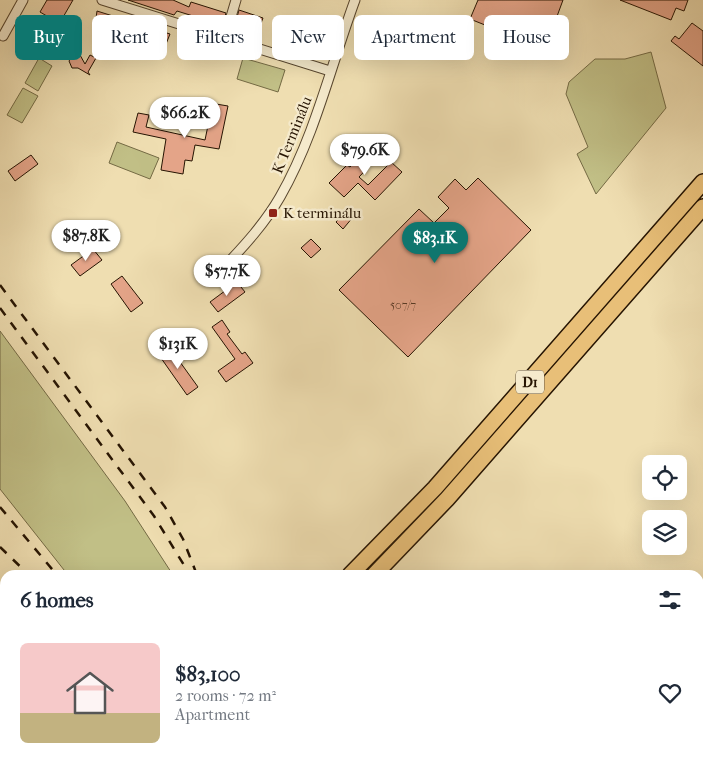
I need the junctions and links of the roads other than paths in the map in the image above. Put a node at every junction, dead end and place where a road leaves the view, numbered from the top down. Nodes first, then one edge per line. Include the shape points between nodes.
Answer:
1 (23, 0) edge
2 (236, 0) edge
3 (355, 0) edge
4 (107, 1) edge
5 (231, 15) edge
6 (177, 23) edge
7 (3, 36) dead end
8 (262, 49) edge
9 (330, 71) junction
10 (703, 182) edge
11 (703, 207) edge
12 (225, 266) dead end
13 (355, 570) edge
14 (379, 570) edge

1 - 7 street
2 - 5 street
3 - 9 street, K Terminálu
4 - 6 street
8 - 9 street
9 - 12 street, K Terminálu via 315,118 288,182 267,217
10 - 13 highway, D1 via 441,480
11 - 14 highway, D1 via 447,499

